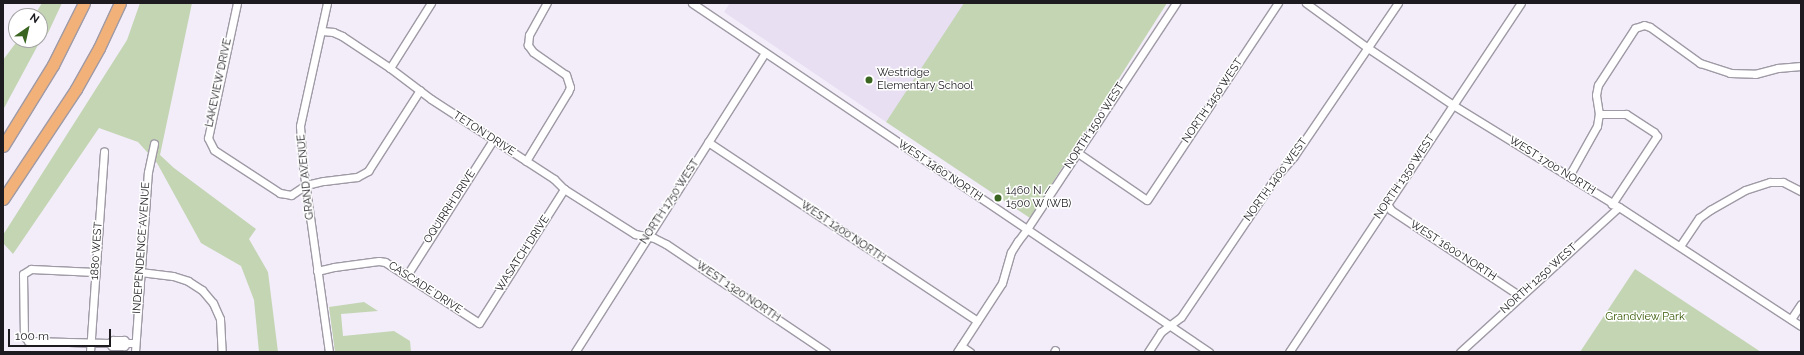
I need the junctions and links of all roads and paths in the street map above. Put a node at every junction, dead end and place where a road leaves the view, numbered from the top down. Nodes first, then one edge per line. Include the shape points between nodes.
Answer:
1 (84, 3) edge
2 (120, 3) edge
3 (236, 3) edge
4 (328, 3) edge
5 (431, 3) edge
6 (547, 3) edge
7 (692, 3) edge
8 (1176, 3) edge
9 (1278, 3) edge
10 (1306, 3) edge
11 (1398, 3) edge
12 (1521, 3) edge
13 (322, 31) junction
14 (1368, 48) junction
15 (765, 53) junction
16 (1801, 66) edge
17 (390, 68) junction
18 (420, 90) junction
19 (1453, 105) junction
20 (1599, 114) junction
21 (493, 140) junction
22 (708, 142) junction
23 (5, 143) edge
24 (154, 144) dead end
25 (104, 151) dead end
26 (1078, 153) junction
27 (526, 161) junction
28 (1569, 176) junction
29 (306, 185) junction
30 (564, 189) junction
31 (1801, 191) edge
32 (6, 194) edge
33 (1387, 204) junction
34 (1616, 206) junction
35 (1027, 229) junction
36 (647, 236) junction
37 (1680, 246) junction
38 (317, 271) junction
39 (95, 272) junction
40 (140, 272) junction
41 (407, 275) junction
42 (1520, 296) junction
43 (1801, 304) edge
44 (481, 319) joint
45 (1791, 319) junction
46 (977, 321) junction
47 (1171, 326) junction
48 (1801, 326) edge
49 (90, 342) junction
50 (135, 342) junction
51 (959, 349) edge
52 (90, 352) edge
53 (134, 352) edge
54 (222, 352) edge
55 (329, 352) edge
56 (575, 352) edge
57 (826, 352) edge
58 (970, 352) edge
59 (1148, 352) edge
60 (1208, 352) edge
61 (1289, 352) edge
62 (1460, 352) edge

1 - 23 highway via 53,65
2 - 32 highway via 76,89
3 - 29 street, LAKEVIEW DRIVE via 208,135 209,143 214,150 280,193 291,194
4 - 13 street, GRAND AVENUE
5 - 17 street
6 - 27 street via 529,35 528,45 533,52 566,75 569,82 568,92
7 - 15 street, WEST 1460 NORTH
8 - 26 street, NORTH 1500 WEST
9 - 26 street, NORTH 1450 WEST via 1147,200
10 - 14 street, WEST 1700 NORTH
11 - 14 street, NORTH 1400 WEST
12 - 19 street, NORTH 1350 WEST
13 - 17 street, TETON DRIVE via 342,36
13 - 29 street, GRAND AVENUE via 300,126
14 - 19 street, WEST 1700 NORTH
14 - 47 street, NORTH 1400 WEST via 1294,156 1274,178 1181,317
15 - 22 street, NORTH 1750 WEST
15 - 35 street, WEST 1460 NORTH
16 - 20 street via 1755,74 1730,73 1700,63 1650,27 1638,26 1632,31 1598,85 1596,95
17 - 18 street, TETON DRIVE
18 - 21 street, TETON DRIVE
18 - 29 street via 368,171 357,177
19 - 28 street, WEST 1700 NORTH
19 - 33 street, NORTH 1350 WEST
20 - 28 street via 1595,133
20 - 34 street, NORTH 1250 WEST via 1626,114 1657,136
21 - 27 street, TETON DRIVE
21 - 41 street, OQUIRRH DRIVE
22 - 36 street, NORTH 1750 WEST
22 - 46 street, WEST 1400 NORTH
24 - 40 street, INDEPENDENCE AVENUE via 148,172
25 - 39 street, 1880 WEST
26 - 35 street, NORTH 1500 WEST
27 - 30 street, TETON DRIVE via 554,178
28 - 34 street, WEST 1700 NORTH
29 - 38 street, GRAND AVENUE
30 - 36 street, TETON DRIVE via 635,234
30 - 44 street, WASATCH DRIVE
31 - 37 street via 1783,182 1770,182 1746,190 1699,218
33 - 42 street, WEST 1600 NORTH via 1391,210
33 - 61 street, NORTH 1350 WEST
34 - 37 street, WEST 1700 NORTH
34 - 42 street, NORTH 1250 WEST
35 - 46 street, NORTH 1500 WEST via 1011,252 1002,283
35 - 47 street, WEST 1460 NORTH
36 - 56 street, NORTH 1750 WEST
36 - 57 street, WEST 1320 NORTH via 666,244
37 - 45 street, WEST 1700 NORTH
38 - 41 street, CASCADE DRIVE via 382,261
38 - 55 street, GRAND AVENUE
39 - 49 street, 1880 WEST
39 - 49 street via 31,269 23,274 24,336 28,341
40 - 50 street, INDEPENDENCE AVENUE
40 - 54 street via 173,276 188,281 202,290 213,303 220,319
41 - 44 street, CASCADE DRIVE via 479,323
42 - 62 street, NORTH 1250 WEST
43 - 45 street
45 - 48 street, WEST 1700 NORTH
46 - 51 street, NORTH 1500 WEST
47 - 59 street, NORTH 1400 WEST via 1161,332
47 - 60 street, WEST 1460 NORTH
49 - 50 street via 124,346
49 - 52 street, 1880 WEST
50 - 53 street, INDEPENDENCE AVENUE
51 - 58 street

